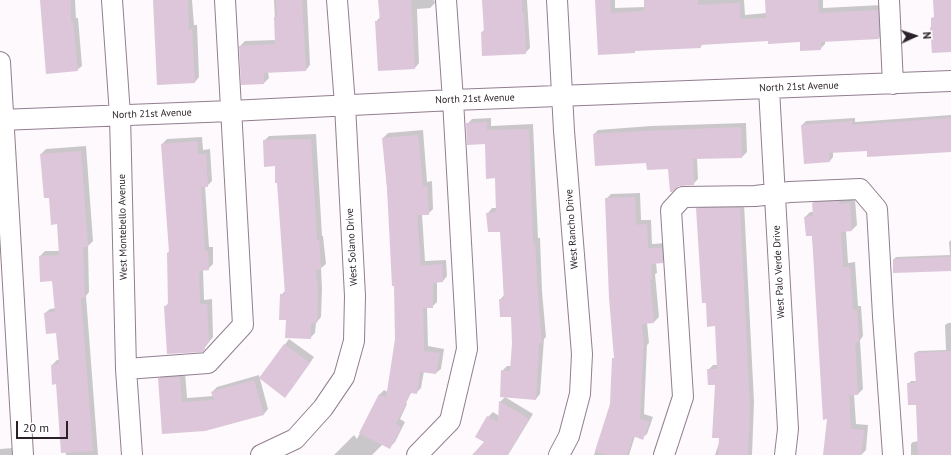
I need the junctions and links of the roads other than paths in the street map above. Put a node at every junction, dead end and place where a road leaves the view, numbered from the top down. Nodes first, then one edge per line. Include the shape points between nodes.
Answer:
1 (112, 0) edge
2 (225, 0) edge
3 (337, 0) edge
4 (446, 0) edge
5 (557, 0) edge
6 (889, 0) edge
7 (0, 62) edge
8 (951, 81) edge
9 (893, 84) junction
10 (769, 89) junction
11 (562, 96) junction
12 (453, 100) junction
13 (345, 105) junction
14 (231, 111) junction
15 (120, 115) junction
16 (2, 120) edge
17 (774, 194) junction
18 (126, 369) junction
19 (23, 455) edge
20 (132, 455) edge
21 (261, 455) edge
22 (418, 455) edge
23 (559, 455) edge
24 (664, 455) edge
25 (785, 455) edge
26 (893, 455) edge

1 - 15 street, West Montebello Avenue
2 - 14 street
3 - 13 street, West Solano Drive
4 - 12 street
5 - 11 street, West Rancho Drive
6 - 9 street
7 - 16 street
8 - 9 street, North 21st Avenue
9 - 10 street, North 21st Avenue
10 - 11 street, North 21st Avenue
10 - 17 street, West Palo Verde Drive
11 - 12 street, North 21st Avenue
11 - 23 street, West Rancho Drive via 582,354 580,394 569,436
12 - 13 street, North 21st Avenue
12 - 22 street via 467,349 450,421
13 - 14 street, North 21st Avenue
13 - 21 street, West Solano Drive via 354,341 344,377 323,408 295,439
14 - 15 street, North 21st Avenue
14 - 18 street via 243,325 208,363
15 - 16 street, North 21st Avenue
15 - 18 street, West Montebello Avenue
16 - 19 street
17 - 24 street via 683,197 671,210 683,397
17 - 25 street, West Palo Verde Drive via 788,429
17 - 26 street via 860,189 878,209
18 - 20 street, West Montebello Avenue

